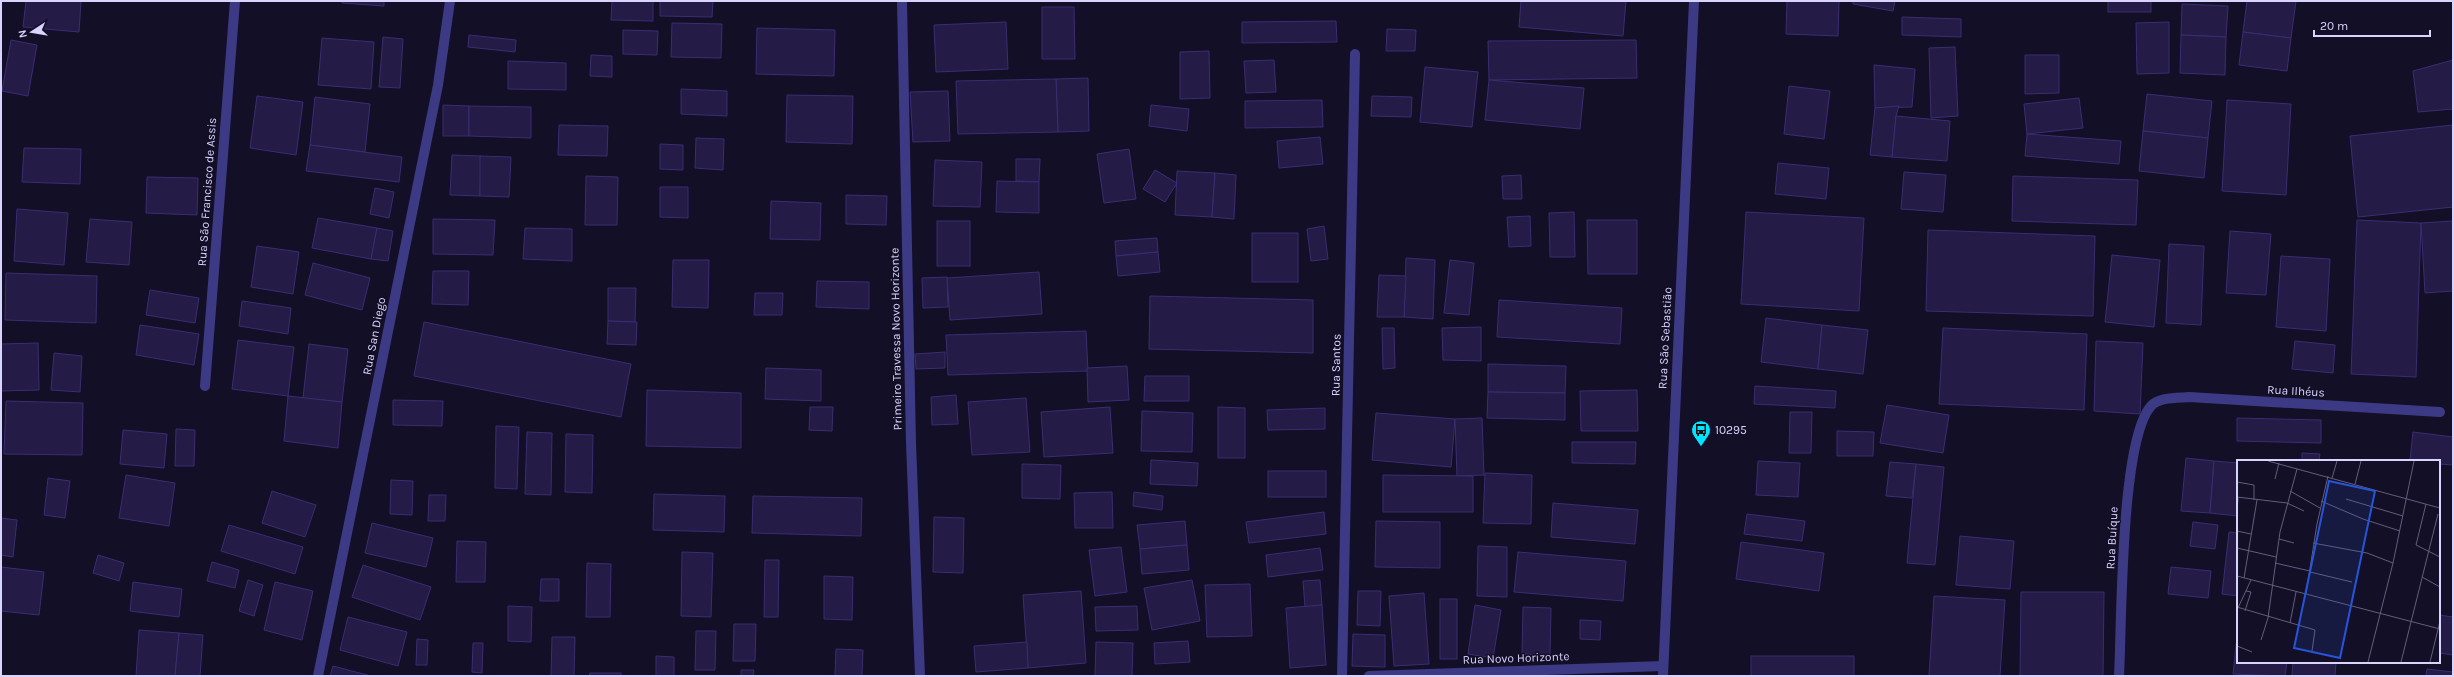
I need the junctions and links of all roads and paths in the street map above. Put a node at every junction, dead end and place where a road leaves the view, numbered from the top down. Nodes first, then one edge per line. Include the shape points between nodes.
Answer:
1 (235, 1) edge
2 (450, 1) edge
3 (902, 1) edge
4 (1694, 1) edge
5 (1355, 54) dead end
6 (205, 386) dead end
7 (2151, 405) joint
8 (2440, 412) dead end
9 (1663, 671) edge
10 (318, 676) edge
11 (920, 676) edge
12 (1342, 676) edge
13 (1369, 676) edge
14 (2119, 676) edge

1 - 6 street, Rua São Francisco de Assis
2 - 10 street, Rua San Diego via 438,85
3 - 11 street, Primeiro Travessa Novo Horizonte via 911,443
4 - 9 street, Rua São Sebastião
5 - 12 street, Rua Santos
7 - 8 street, Rua Ilhéus via 2168,398 2188,397
7 - 14 street, Rua Buíque via 2138,428 2128,492
9 - 13 street, Rua Novo Horizonte

